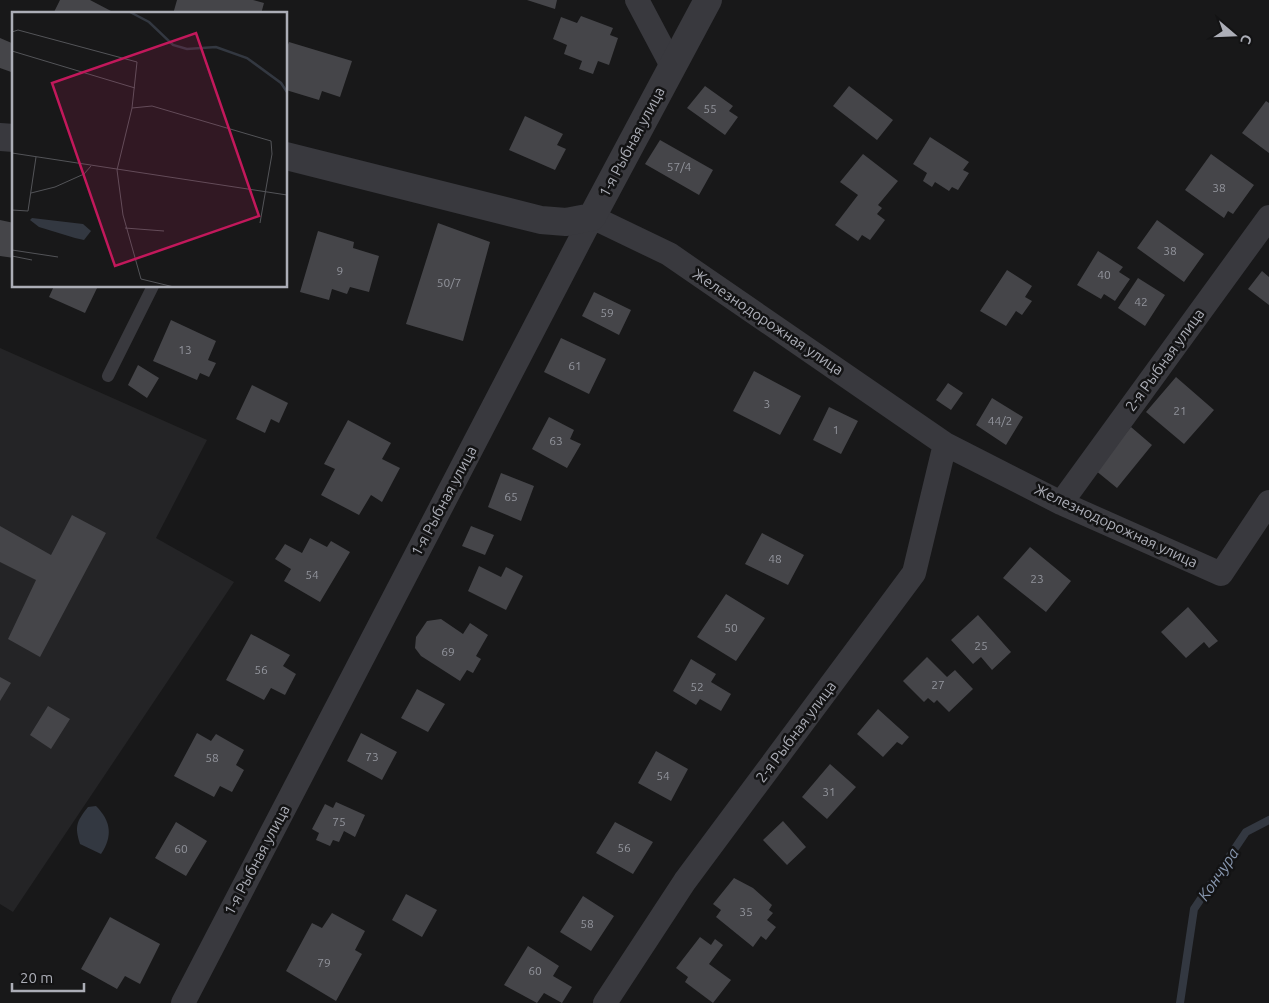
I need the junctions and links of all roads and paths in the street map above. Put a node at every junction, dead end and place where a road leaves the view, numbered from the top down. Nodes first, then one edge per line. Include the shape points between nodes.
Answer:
1 (637, 0) edge
2 (708, 0) edge
3 (672, 66) junction
4 (288, 157) edge
5 (592, 217) junction
6 (1269, 217) edge
7 (152, 288) edge
8 (108, 376) dead end
9 (945, 444) junction
10 (1269, 502) edge
11 (1061, 503) junction
12 (183, 1003) edge
13 (605, 1003) edge

1 - 3 street
2 - 3 street, 1-я Рыбная улица
3 - 5 street, 1-я Рыбная улица
4 - 5 street via 541,220 566,222
5 - 9 street, Железнодорожная улица via 669,254
5 - 12 street, 1-я Рыбная улица
6 - 11 street, 2-я Рыбная улица
7 - 8 lane
9 - 11 street, Железнодорожная улица
9 - 13 street, 2-я Рыбная улица via 914,573 685,881
10 - 11 street, Железнодорожная улица via 1221,574

